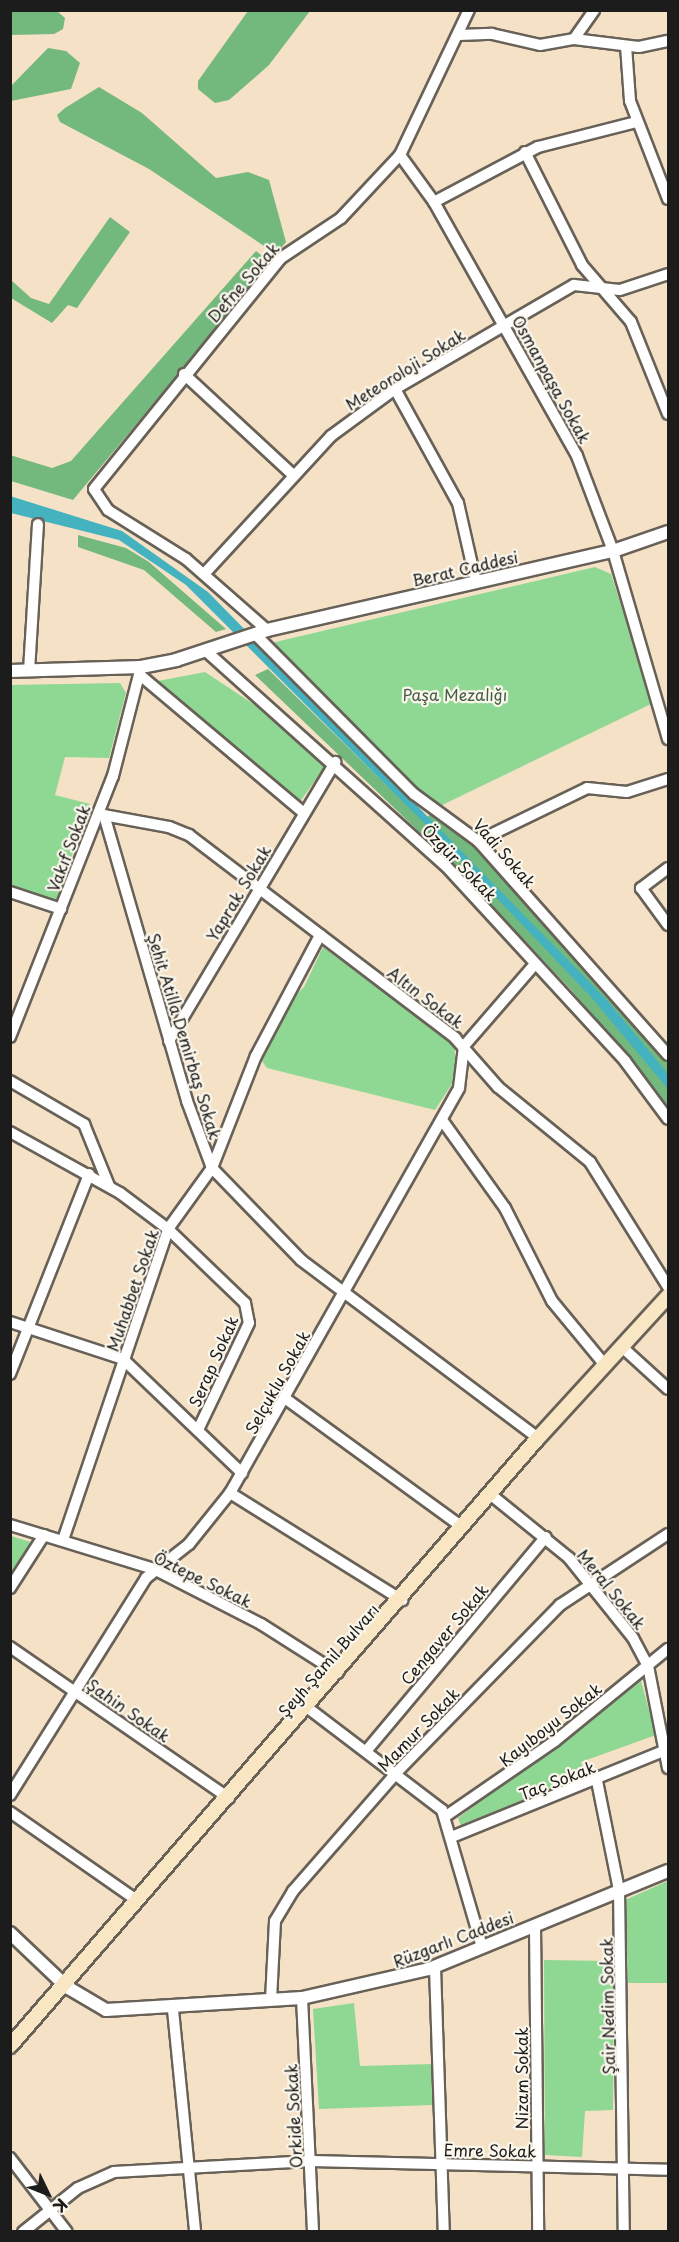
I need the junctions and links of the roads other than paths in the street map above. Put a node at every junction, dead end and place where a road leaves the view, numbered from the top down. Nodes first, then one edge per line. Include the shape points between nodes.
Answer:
1 (469, 10) edge
2 (594, 10) edge
3 (459, 35) junction
4 (574, 39) junction
5 (669, 41) edge
6 (626, 46) junction
7 (636, 122) junction
8 (525, 152) junction
9 (400, 154) junction
10 (668, 196) edge
11 (434, 202) junction
12 (669, 274) edge
13 (603, 285) junction
14 (504, 324) junction
15 (184, 374) junction
16 (395, 389) junction
17 (669, 414) edge
18 (293, 475) junction
19 (94, 489) joint
20 (38, 524) dead end
21 (669, 532) edge
22 (613, 551) junction
23 (205, 573) junction
24 (476, 582) junction
25 (261, 632) junction
26 (206, 651) junction
27 (10, 671) edge
28 (29, 671) junction
29 (141, 671) junction
30 (669, 740) edge
31 (335, 762) junction
32 (669, 779) edge
33 (304, 813) junction
34 (101, 815) junction
35 (478, 841) junction
36 (669, 868) edge
37 (259, 886) junction
38 (10, 892) edge
39 (61, 909) junction
40 (669, 925) edge
41 (320, 935) junction
42 (536, 964) junction
43 (10, 1037) edge
44 (169, 1041) junction
45 (464, 1046) junction
46 (669, 1055) edge
47 (10, 1081) edge
48 (669, 1119) edge
49 (442, 1120) junction
50 (10, 1132) edge
51 (212, 1168) junction
52 (89, 1174) junction
53 (110, 1186) junction
54 (168, 1229) junction
55 (669, 1287) edge
56 (344, 1292) junction
57 (669, 1296) edge
58 (10, 1322) edge
59 (28, 1329) junction
60 (622, 1347) junction
61 (123, 1359) junction
62 (605, 1365) junction
63 (10, 1374) edge
64 (669, 1389) edge
65 (286, 1399) junction
66 (198, 1430) junction
67 (538, 1438) junction
68 (242, 1473) junction
69 (230, 1493) junction
70 (490, 1494) junction
71 (10, 1525) edge
72 (462, 1527) junction
73 (669, 1534) edge
74 (44, 1535) junction
75 (546, 1537) junction
76 (63, 1540) junction
77 (154, 1569) junction
78 (589, 1582) junction
79 (10, 1588) edge
80 (402, 1600) junction
81 (10, 1647) edge
82 (669, 1649) edge
83 (648, 1666) junction
84 (338, 1673) junction
85 (75, 1691) junction
86 (308, 1708) junction
87 (367, 1750) junction
88 (666, 1750) edge
89 (669, 1768) edge
90 (397, 1772) junction
91 (597, 1781) junction
92 (10, 1795) edge
93 (229, 1798) junction
94 (10, 1812) edge
95 (446, 1816) junction
96 (454, 1836) junction
97 (669, 1870) edge
98 (619, 1890) junction
99 (138, 1901) junction
100 (535, 1925) junction
101 (10, 1933) edge
102 (482, 1947) junction
103 (435, 1967) junction
104 (67, 1987) junction
105 (302, 1998) junction
106 (271, 2000) junction
107 (173, 2010) junction
108 (13, 2038) edge
109 (10, 2158) edge
110 (311, 2161) junction
111 (443, 2164) junction
112 (536, 2165) junction
113 (187, 2166) junction
114 (624, 2167) junction
115 (669, 2170) edge
116 (52, 2208) junction
117 (23, 2232) edge
118 (67, 2232) edge
119 (195, 2232) edge
120 (313, 2232) edge
121 (444, 2232) edge
122 (538, 2232) edge
123 (624, 2232) edge

1 - 3 street, Defne Sokak
2 - 4 street
3 - 4 street via 492,34 540,45
3 - 9 street, Defne Sokak
4 - 6 street
5 - 6 street
6 - 7 street
7 - 8 street
7 - 10 street
8 - 11 street
8 - 13 street via 572,248
9 - 11 street, Osmanpaşa Sokak
9 - 15 street, Defne Sokak via 341,218 281,258
11 - 14 street, Osmanpaşa Sokak
12 - 13 street, Meteoroloji Sokak via 620,290
13 - 14 street, Meteoroloji Sokak via 574,285
13 - 17 street via 631,322
14 - 16 street, Meteoroloji Sokak
14 - 22 street, Osmanpaşa Sokak via 570,441
15 - 18 street
15 - 19 street, Defne Sokak
16 - 18 street, Meteoroloji Sokak via 331,436
16 - 24 street via 458,503
18 - 23 street, Meteoroloji Sokak
19 - 23 street, Vadi Sokak via 108,510
20 - 28 street
21 - 22 street, Berat Caddesi
22 - 24 street, Berat Caddesi
22 - 30 street, Osmanpaşa Sokak
23 - 25 street, Vadi Sokak
24 - 25 street, Berat Caddesi
25 - 26 street, Berat Caddesi
25 - 35 street, Vadi Sokak via 414,794
26 - 29 street
26 - 31 street, Özgür Sokak
27 - 28 street
28 - 29 street
29 - 33 street
29 - 34 street, Vakıf Sokak
31 - 33 street, Yaprak Sokak
31 - 42 street, Özgür Sokak via 446,866
32 - 35 street via 627,792 587,788
33 - 37 street, Yaprak Sokak
34 - 37 street, Altın Sokak via 180,831
34 - 39 street, Vakıf Sokak
34 - 44 street, Şehit Atilla Demirbaş Sokak
35 - 46 street, Vadi Sokak
36 - 40 street via 641,888
37 - 41 street, Altın Sokak
37 - 44 street, Yaprak Sokak
38 - 39 street
39 - 43 street, Vakıf Sokak
41 - 45 street, Altın Sokak
41 - 51 street, Muhabbet Sokak via 256,1056
42 - 45 street
42 - 48 street, Özgür Sokak via 644,1083
44 - 51 street, Şehit Atilla Demirbaş Sokak
45 - 49 street, Selçuklu Sokak via 463,1076
45 - 55 street, Altın Sokak via 498,1087 590,1162
47 - 53 street via 84,1124
49 - 56 street, Selçuklu Sokak
49 - 62 street via 500,1199 552,1301
50 - 52 street
51 - 54 street, Muhabbet Sokak
51 - 56 street, Şehit Atilla Demirbaş Sokak via 287,1247
52 - 53 street
52 - 59 street
53 - 54 street
54 - 61 street, Muhabbet Sokak
54 - 66 street, Serap Sokak via 237,1292 251,1315
56 - 65 street, Selçuklu Sokak
56 - 67 street, Şehit Atilla Demirbaş Sokak
57 - 60 main road, Şeyh Şamil Bulvarı
58 - 59 street
59 - 61 street
59 - 63 street
60 - 62 main road, Şeyh Şamil Bulvarı
60 - 64 street
61 - 66 street
61 - 76 street, Muhabbet Sokak
62 - 67 main road, Şeyh Şamil Bulvarı
65 - 68 street, Selçuklu Sokak
65 - 72 street
66 - 68 street
67 - 70 main road, Şeyh Şamil Bulvarı
68 - 69 street, Selçuklu Sokak
69 - 77 street, Selçuklu Sokak via 189,1544
69 - 80 street
70 - 72 main road, Şeyh Şamil Bulvarı
70 - 75 street, Meral Sokak
71 - 74 street, Öztepe Sokak
72 - 80 main road, Şeyh Şamil Bulvarı
73 - 78 street, Mamur Sokak
74 - 76 street, Öztepe Sokak
74 - 79 street
75 - 78 street, Meral Sokak
75 - 87 street, Cengaver Sokak
76 - 77 street, Öztepe Sokak
77 - 84 street, Öztepe Sokak via 261,1624
77 - 85 street, Selçuklu Sokak
78 - 83 street, Meral Sokak
78 - 90 street, Mamur Sokak via 539,1625
80 - 84 main road, Şeyh Şamil Bulvarı
81 - 85 street, Şahin Sokak
82 - 83 street, Kayıboyu Sokak
83 - 88 street, Meral Sokak
83 - 95 street, Kayıboyu Sokak via 537,1754
84 - 86 main road, Şeyh Şamil Bulvarı
85 - 92 street, Selçuklu Sokak
85 - 93 street, Şahin Sokak
86 - 87 street
86 - 93 main road, Şeyh Şamil Bulvarı
87 - 90 street
88 - 89 street, Meral Sokak
88 - 91 street, Taç Sokak
90 - 95 street
90 - 106 street, Mamur Sokak via 279,1913 272,1942
91 - 96 street, Taç Sokak
91 - 98 street, Şair Nedim Sokak
93 - 99 main road, Şeyh Şamil Bulvarı
94 - 99 street
95 - 96 street
96 - 102 street
97 - 98 street, Rüzgarlı Caddesi
98 - 100 street, Rüzgarlı Caddesi
98 - 114 street, Şair Nedim Sokak
99 - 104 main road, Şeyh Şamil Bulvarı
100 - 102 street, Rüzgarlı Caddesi
100 - 112 street, Nizam Sokak
101 - 104 street, Rüzgarlı Caddesi
102 - 103 street, Rüzgarlı Caddesi
103 - 105 street, Rüzgarlı Caddesi
103 - 111 street
104 - 107 street, Rüzgarlı Caddesi via 106,2010
104 - 108 main road, Şeyh Şamil Bulvarı
105 - 106 street, Rüzgarlı Caddesi
105 - 110 street, Orkide Sokak
106 - 107 street, Rüzgarlı Caddesi
107 - 113 street
109 - 116 street
110 - 111 street, Emre Sokak
110 - 113 street, Emre Sokak
110 - 120 street, Orkide Sokak
111 - 112 street, Emre Sokak
111 - 121 street
112 - 114 street, Emre Sokak
112 - 122 street, Nizam Sokak
113 - 116 street, Emre Sokak via 101,2176
113 - 119 street
114 - 115 street, Emre Sokak
114 - 123 street, Şair Nedim Sokak
116 - 117 street, Emre Sokak
116 - 118 street

